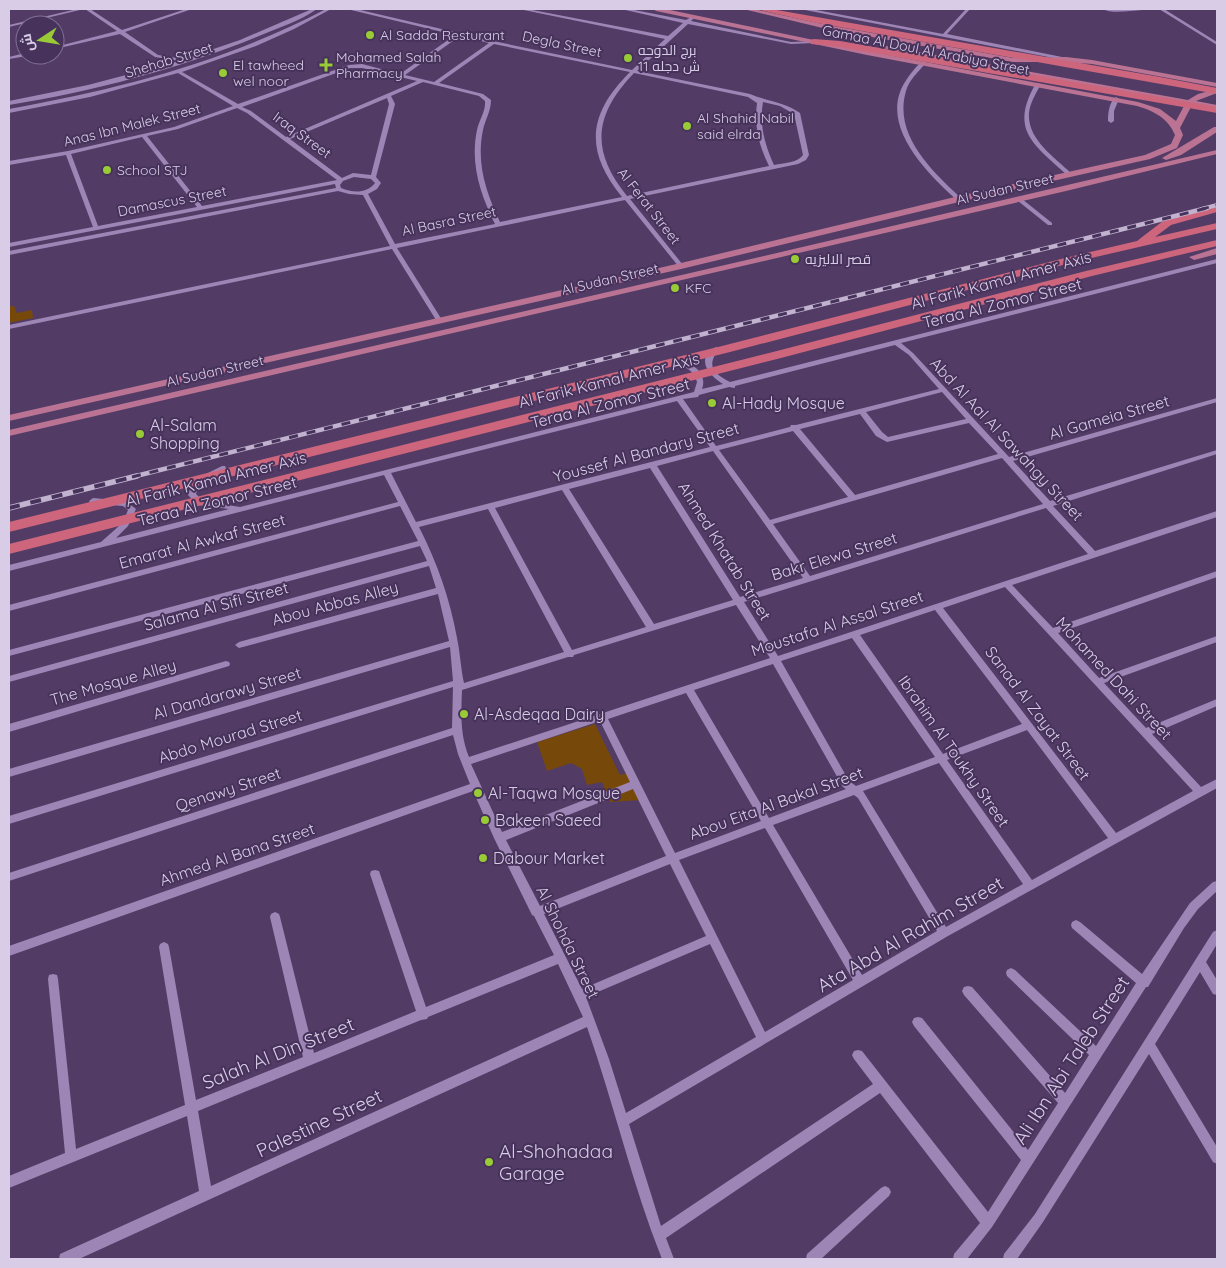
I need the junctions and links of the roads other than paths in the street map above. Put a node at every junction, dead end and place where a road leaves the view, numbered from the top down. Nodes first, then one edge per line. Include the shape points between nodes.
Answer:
1 (82, 9) edge
2 (87, 9) edge
3 (190, 9) edge
4 (315, 9) edge
5 (329, 9) edge
6 (351, 9) edge
7 (521, 9) edge
8 (623, 9) edge
9 (656, 9) edge
10 (746, 9) edge
11 (760, 9) edge
12 (805, 9) edge
13 (968, 9) edge
14 (1104, 9) edge
15 (1142, 9) edge
16 (1161, 9) edge
17 (690, 19) junction
18 (9, 26) edge
19 (827, 27) junction
20 (121, 32) junction
21 (774, 33) junction
22 (460, 34) junction
23 (944, 36) junction
24 (669, 38) junction
25 (493, 42) junction
26 (814, 42) junction
27 (1217, 44) edge
28 (65, 46) edge
29 (157, 56) junction
30 (190, 60) junction
31 (1072, 60) junction
32 (923, 63) junction
33 (986, 65) junction
34 (180, 70) junction
35 (633, 70) junction
36 (154, 71) junction
37 (401, 75) junction
38 (422, 81) junction
39 (435, 84) junction
40 (1038, 84) junction
41 (1217, 85) edge
42 (1217, 91) edge
43 (388, 95) junction
44 (756, 99) junction
45 (1116, 99) junction
46 (9, 103) edge
47 (1217, 103) edge
48 (244, 105) junction
49 (238, 108) junction
50 (1217, 109) edge
51 (9, 111) edge
52 (248, 112) junction
53 (1111, 121) dead end
54 (1217, 129) edge
55 (1178, 135) junction
56 (144, 136) junction
57 (286, 139) junction
58 (1213, 148) edge
59 (68, 153) junction
60 (9, 163) edge
61 (772, 167) junction
62 (1069, 174) junction
63 (373, 177) junction
64 (341, 180) junction
65 (339, 189) junction
66 (365, 193) junction
67 (625, 197) junction
68 (959, 199) junction
69 (1020, 200) junction
70 (201, 208) junction
71 (1217, 210) edge
72 (498, 224) junction
73 (1050, 224) dead end
74 (1217, 226) edge
75 (96, 228) junction
76 (1217, 243) edge
77 (9, 245) edge
78 (1138, 245) junction
79 (393, 246) junction
80 (815, 247) junction
81 (1217, 251) edge
82 (9, 253) edge
83 (1194, 257) dead end
84 (1217, 262) edge
85 (681, 266) junction
86 (439, 320) junction
87 (9, 327) edge
88 (446, 331) junction
89 (898, 344) junction
90 (718, 347) dead end
91 (668, 360) dead end
92 (732, 386) junction
93 (944, 390) junction
94 (695, 395) junction
95 (679, 399) junction
96 (1217, 400) edge
97 (862, 410) junction
98 (9, 418) edge
99 (971, 420) junction
100 (794, 427) junction
101 (9, 433) edge
102 (714, 448) junction
103 (1217, 452) edge
104 (1006, 458) junction
105 (652, 464) junction
106 (222, 468) dead end
107 (387, 473) junction
108 (564, 487) junction
109 (853, 498) junction
110 (93, 501) dead end
111 (402, 503) junction
112 (1049, 505) junction
113 (490, 506) junction
114 (246, 508) junction
115 (1217, 514) edge
116 (768, 523) junction
117 (413, 526) junction
118 (9, 527) edge
119 (421, 543) junction
120 (100, 545) junction
121 (9, 549) edge
122 (1094, 554) junction
123 (431, 563) junction
124 (9, 568) edge
125 (1217, 574) edge
126 (809, 580) junction
127 (1006, 583) junction
128 (440, 590) junction
129 (739, 602) junction
130 (936, 606) junction
131 (9, 608) edge
132 (652, 629) junction
133 (1052, 632) junction
134 (854, 634) junction
135 (1217, 639) edge
136 (454, 643) junction
137 (239, 645) dead end
138 (9, 653) edge
139 (570, 655) junction
140 (775, 659) junction
141 (226, 664) dead end
142 (9, 679) edge
143 (1097, 682) junction
144 (459, 685) junction
145 (688, 688) junction
146 (1217, 702) edge
147 (602, 717) junction
148 (1028, 726) junction
149 (9, 728) edge
150 (457, 730) junction
151 (1144, 733) junction
152 (941, 758) junction
153 (466, 762) junction
154 (9, 773) edge
155 (636, 784) junction
156 (1217, 784) edge
157 (476, 786) junction
158 (856, 790) junction
159 (1200, 792) junction
160 (9, 820) edge
161 (766, 823) junction
162 (499, 838) junction
163 (1115, 839) junction
164 (673, 858) junction
165 (375, 874) dead end
166 (9, 877) edge
167 (1217, 885) edge
168 (1030, 886) junction
169 (536, 912) junction
170 (275, 917) dead end
171 (1076, 925) dead end
172 (944, 933) junction
173 (1217, 935) edge
174 (713, 938) junction
175 (164, 947) dead end
176 (9, 951) edge
177 (560, 958) junction
178 (1200, 962) junction
179 (1011, 973) dead end
180 (53, 979) dead end
181 (860, 982) junction
182 (1144, 983) junction
183 (1217, 990) edge
184 (968, 991) dead end
185 (579, 995) junction
186 (423, 1015) junction
187 (589, 1020) junction
188 (918, 1022) dead end
189 (763, 1039) junction
190 (1149, 1044) junction
191 (858, 1055) dead end
192 (1097, 1055) junction
193 (310, 1060) junction
194 (881, 1085) junction
195 (1066, 1103) junction
196 (193, 1108) junction
197 (623, 1121) junction
198 (71, 1157) junction
199 (1217, 1158) edge
200 (1029, 1160) junction
201 (9, 1182) edge
202 (885, 1192) dead end
203 (206, 1195) junction
204 (988, 1223) junction
205 (658, 1236) junction
206 (65, 1259) edge
207 (668, 1259) edge
208 (812, 1259) edge
209 (959, 1259) edge
210 (1009, 1259) edge

1 - 18 street
2 - 20 street
3 - 20 street
4 - 30 street, Shehab Street via 267,32
5 - 34 street, Shehab Street via 280,34
6 - 22 street, Degla Street
7 - 24 street
8 - 17 street
9 - 17 main road, Gamaa Al Doul Al Arabiya Street
10 - 19 main road, Gamaa Al Doul Al Arabiya Street
11 - 42 highway
12 - 23 street
13 - 23 street
14 - 15 street
16 - 27 street
17 - 21 main road, Gamaa Al Doul Al Arabiya Street
17 - 24 street, Al Ferat Street
17 - 26 street via 791,43
19 - 31 main road, Gamaa Al Doul Al Arabiya Street via 1020,61
19 - 33 main road via 841,33
20 - 28 street
20 - 29 street
21 - 26 main road, Gamaa Al Doul Al Arabiya Street
21 - 33 main road via 824,37
22 - 25 street, Degla Street
22 - 37 street
23 - 31 street
24 - 35 street, Al Ferat Street
25 - 35 street, Degla Street
25 - 39 street
26 - 32 main road, Gamaa Al Doul Al Arabiya Street
26 - 33 highway
29 - 30 street
29 - 36 street via 159,62
30 - 36 street, Shehab Street
31 - 41 main road, Gamaa Al Doul Al Arabiya Street
32 - 40 main road, Gamaa Al Doul Al Arabiya Street
32 - 68 street via 903,92 901,118 923,162
33 - 47 main road
33 - 50 highway
34 - 48 street, Iraq Street
34 - 49 street, Iraq Street
34 - 51 street, Shehab Street via 74,99
35 - 44 street, Degla Street
35 - 67 street, Al Ferat Street via 611,94 604,108 598,136 605,166
36 - 46 street, Shehab Street via 71,92
37 - 38 street, Anas Ibn Malek Street
37 - 48 street, Anas Ibn Malek Street via 355,66
38 - 39 street, Anas Ibn Malek Street
38 - 43 street
39 - 72 street, Anas Ibn Malek Street via 481,95 488,100 478,142 477,162 485,196
40 - 45 main road, Gamaa Al Doul Al Arabiya Street
40 - 62 street via 1026,109 1028,129 1038,145
42 - 55 main road via 1192,98
43 - 57 street
43 - 63 street via 392,104
44 - 61 street via 760,102 757,114 760,133
44 - 61 street, Al Basra Street via 788,107 799,115 804,159
45 - 53 street via 1110,111
45 - 55 main road, Gamaa Al Doul Al Arabiya Street via 1156,110 1169,118
48 - 49 street, Anas Ibn Malek Street
48 - 52 street, Iraq Street
49 - 52 street, Iraq Street
49 - 56 street, Anas Ibn Malek Street
52 - 57 street, Iraq Street
54 - 80 main road via 1165,158 853,231 829,238
55 - 58 main road via 1205,150
55 - 62 main road, Al Sudan Street via 1170,148 1147,157
56 - 59 street, Anas Ibn Malek Street
56 - 70 street
57 - 64 street, Iraq Street
58 - 69 main road, Al Sudan Street
59 - 60 street, Anas Ibn Malek Street
59 - 75 street
61 - 67 street, Al Basra Street
62 - 68 main road, Al Sudan Street
63 - 64 street via 361,175
63 - 66 street via 377,180 376,187
64 - 65 street
64 - 70 street, Damascus Street
65 - 66 street
65 - 82 street, Damascus Street
66 - 79 street
67 - 72 street, Al Basra Street
67 - 85 street, Al Ferat Street
68 - 85 main road, Al Sudan Street
69 - 73 street
69 - 80 main road, Al Sudan Street
70 - 75 street, Damascus Street
71 - 78 highway via 1167,223
72 - 79 street, Al Basra Street
74 - 78 highway, Al Farik Kamal Amer Axis
75 - 77 street, Damascus Street
76 - 121 highway, Al Farik Kamal Amer Axis
78 - 118 highway, Al Farik Kamal Amer Axis
79 - 86 street
79 - 87 street, Al Basra Street
80 - 88 main road, Al Sudan Street
81 - 83 main road
84 - 89 street, Teraa Al Zomor Street
85 - 86 main road, Al Sudan Street
86 - 88 main road
86 - 98 main road, Al Sudan Street
88 - 101 main road, Al Sudan Street
89 - 92 street, Teraa Al Zomor Street
89 - 93 street, Abd Al Aal Al Sawahgy Street
90 - 92 street via 711,354 709,367 720,380
91 - 94 street via 689,366 698,374 702,382
92 - 94 street, Teraa Al Zomor Street
93 - 97 street, Youssef Al Bandary Street
93 - 99 street, Abd Al Aal Al Sawahgy Street
94 - 95 street, Teraa Al Zomor Street
95 - 102 street
95 - 107 street, Teraa Al Zomor Street
96 - 104 street, Al Gameia Street
97 - 99 street via 887,440
97 - 100 street, Youssef Al Bandary Street
99 - 104 street, Abd Al Aal Al Sawahgy Street
100 - 102 street, Youssef Al Bandary Street
100 - 109 street
102 - 105 street, Youssef Al Bandary Street
102 - 116 street
103 - 112 street, Bakr Elewa Street
104 - 109 street, Al Gameia Street
104 - 112 street, Abd Al Aal Al Sawahgy Street
105 - 108 street, Youssef Al Bandary Street
105 - 129 street, Ahmed Khatab Street
106 - 114 street via 195,483 192,495 211,506
107 - 111 street, Al Shohda Street
107 - 114 street, Teraa Al Zomor Street
108 - 113 street, Youssef Al Bandary Street
108 - 132 street
109 - 116 street, Al Gameia Street
110 - 120 street via 125,504 132,509 129,521 121,531
111 - 117 street, Al Shohda Street
111 - 131 street, Emarat Al Awkaf Street
112 - 122 street, Abd Al Aal Al Sawahgy Street
112 - 126 street, Bakr Elewa Street
113 - 117 street, Youssef Al Bandary Street
113 - 139 street
114 - 120 street, Teraa Al Zomor Street
115 - 122 street, Moustafa Al Assal Street
116 - 126 street
117 - 119 street, Al Shohda Street
119 - 123 street, Al Shohda Street
119 - 138 street
120 - 124 street, Teraa Al Zomor Street
122 - 127 street, Moustafa Al Assal Street
123 - 128 street, Al Shohda Street
123 - 142 street, Salama Al Sifi Street
125 - 133 street
126 - 129 street, Bakr Elewa Street
127 - 130 street, Moustafa Al Assal Street
127 - 133 street, Mohamed Dahi Street
128 - 136 street, Al Shohda Street
128 - 137 street, Abou Abbas Alley
129 - 132 street, Bakr Elewa Street
129 - 140 street, Ahmed Khatab Street
130 - 134 street, Moustafa Al Assal Street
130 - 148 street, Sanad Al Zayat Street
132 - 139 street, Bakr Elewa Street
133 - 143 street, Mohamed Dahi Street
134 - 140 street, Moustafa Al Assal Street
134 - 152 street, Ibrahim Al Toukhy Street
135 - 143 street
136 - 144 street, Al Shohda Street
136 - 154 street, Al Dandarawy Street
139 - 144 street, Bakr Elewa Street
140 - 145 street, Moustafa Al Assal Street
140 - 158 street, Ahmed Khatab Street via 846,784
141 - 149 street, The Mosque Alley
143 - 151 street, Mohamed Dahi Street
144 - 150 street, Al Shohda Street
144 - 160 street, Abdo Mourad Street
145 - 147 street, Moustafa Al Assal Street
145 - 161 street
146 - 151 street
147 - 153 street, Moustafa Al Assal Street
147 - 155 street
148 - 152 street, Abou Eita Al Bakal Street
148 - 163 street, Sanad Al Zayat Street
150 - 153 street, Al Shohda Street
150 - 166 street, Qenawy Street
151 - 159 street, Mohamed Dahi Street
152 - 158 street, Abou Eita Al Bakal Street
152 - 168 street, Ibrahim Al Toukhy Street
153 - 157 street, Al Shohda Street
155 - 162 street
155 - 164 street
156 - 159 street, Ata Abd Al Rahim Street
157 - 162 street, Al Shohda Street
157 - 176 street, Ahmed Al Bana Street
158 - 161 street, Abou Eita Al Bakal Street
158 - 172 street, Ahmed Khatab Street
159 - 163 street, Ata Abd Al Rahim Street
161 - 164 street, Abou Eita Al Bakal Street
161 - 181 street
162 - 169 street, Al Shohda Street
163 - 168 street, Ata Abd Al Rahim Street
164 - 169 street, Abou Eita Al Bakal Street
164 - 174 street
165 - 186 street
167 - 182 street, Ali Ibn Abi Taleb Street via 1194,906
168 - 172 street, Ata Abd Al Rahim Street
169 - 177 street, Al Shohda Street
170 - 193 street
171 - 182 street
172 - 181 street, Ata Abd Al Rahim Street
173 - 178 street
174 - 185 street
174 - 189 street
175 - 196 street
177 - 185 street, Al Shohda Street
177 - 186 street, Salah Al Din Street
178 - 183 street
178 - 190 street
179 - 192 street
180 - 198 street
181 - 189 street, Ata Abd Al Rahim Street
182 - 192 street, Ali Ibn Abi Taleb Street
184 - 195 street
185 - 187 street, Al Shohda Street
186 - 193 street, Salah Al Din Street
187 - 197 street, Al Shohda Street
187 - 203 street, Palestine Street
188 - 200 street
189 - 197 street, Ata Abd Al Rahim Street
190 - 199 street
190 - 210 street via 1039,1218
191 - 194 street
192 - 195 street, Ali Ibn Abi Taleb Street
193 - 196 street, Salah Al Din Street
194 - 204 street
194 - 205 street
195 - 200 street, Ali Ibn Abi Taleb Street
196 - 198 street, Salah Al Din Street
196 - 203 street
197 - 205 street, Al Shohda Street
198 - 201 street, Salah Al Din Street
200 - 204 street, Ali Ibn Abi Taleb Street
202 - 208 street
203 - 206 street, Palestine Street
204 - 209 street, Ali Ibn Abi Taleb Street
205 - 207 street, Al Shohda Street

